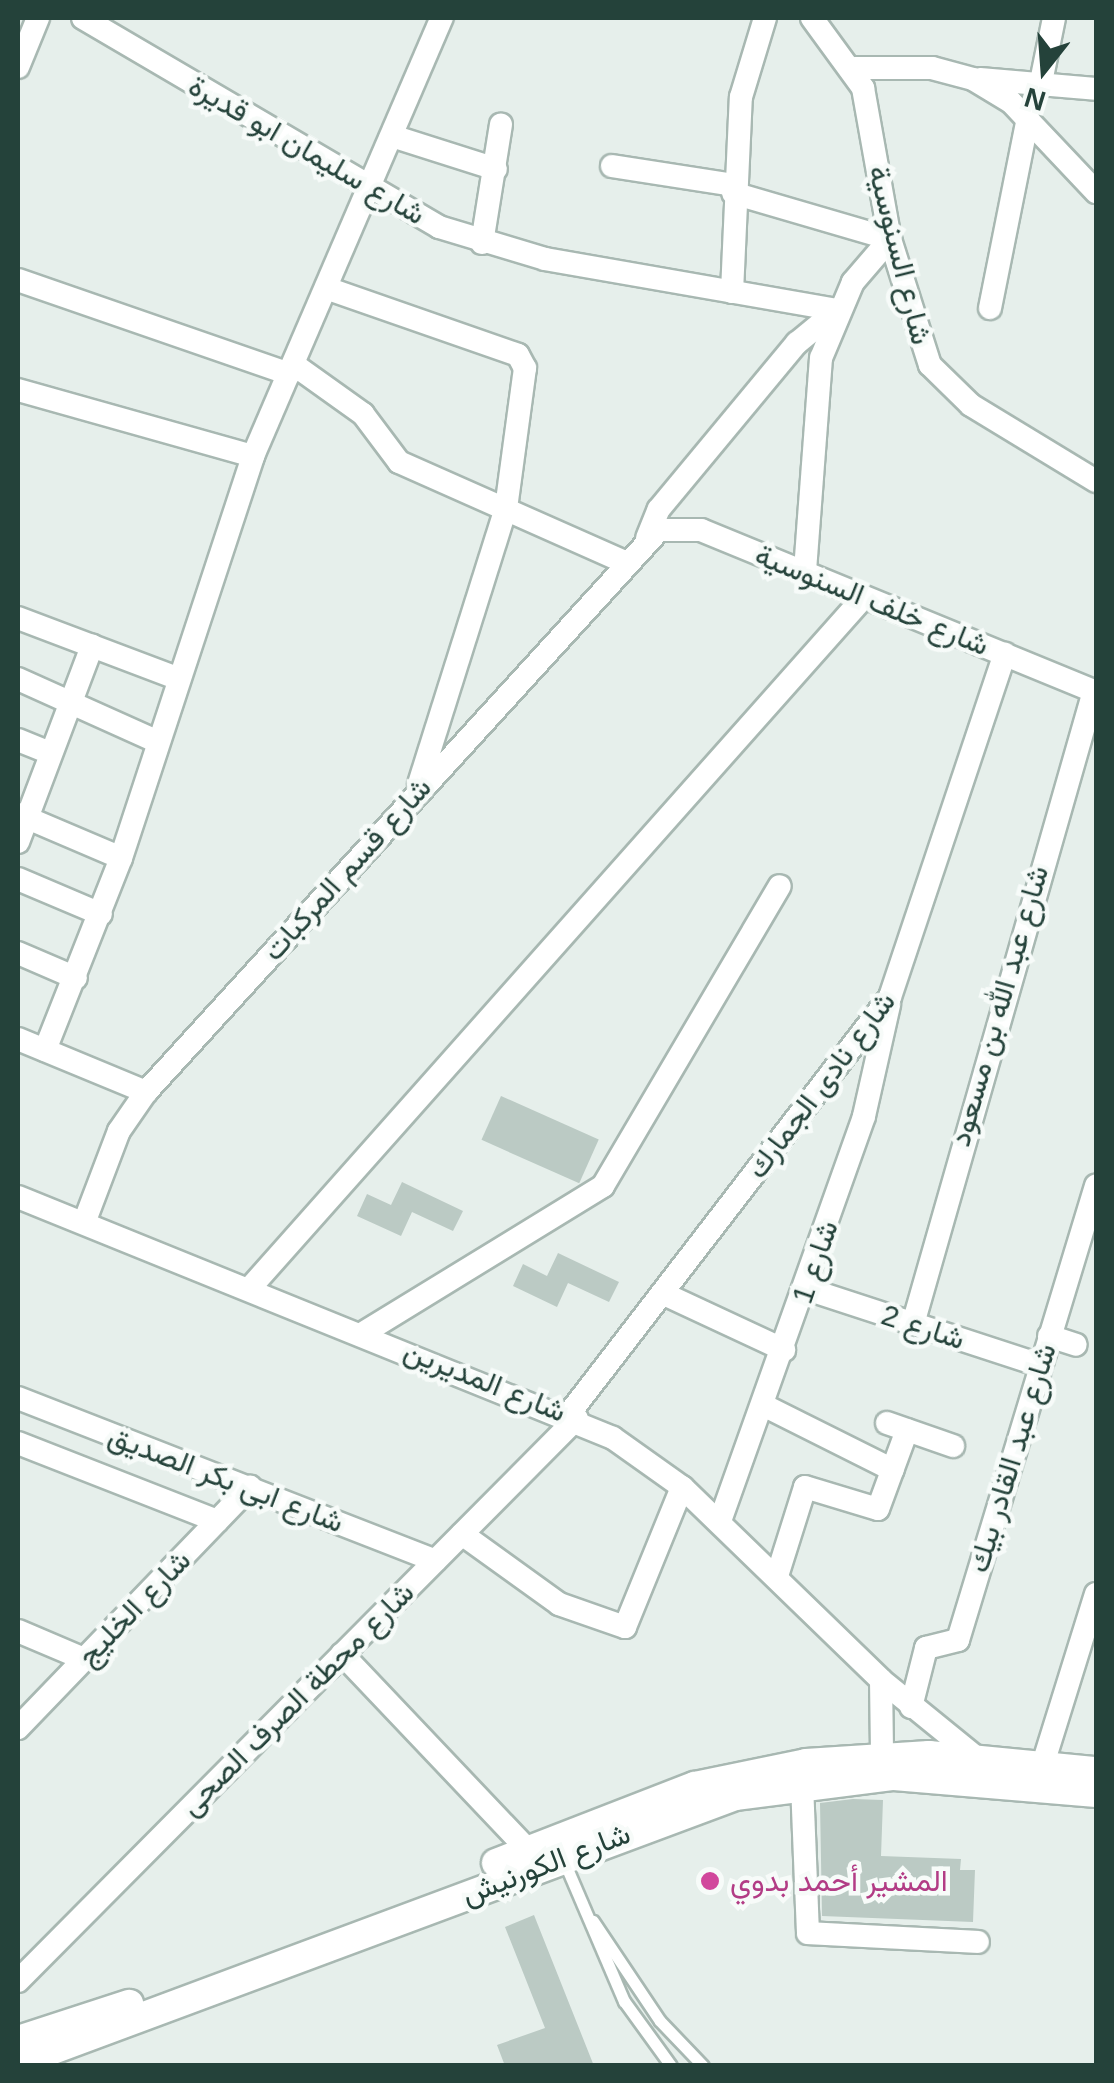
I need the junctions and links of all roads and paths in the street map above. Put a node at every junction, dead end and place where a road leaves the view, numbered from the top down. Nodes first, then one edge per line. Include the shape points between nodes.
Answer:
1 (38, 18) edge
2 (442, 18) edge
3 (765, 18) edge
4 (812, 18) edge
5 (1054, 18) edge
6 (95, 21) edge
7 (18, 67) edge
8 (854, 68) junction
9 (972, 79) junction
10 (1041, 82) junction
11 (1096, 89) edge
12 (1028, 118) junction
13 (500, 126) dead end
14 (392, 136) junction
15 (612, 166) dead end
16 (496, 169) junction
17 (734, 189) junction
18 (367, 191) junction
19 (1096, 192) edge
20 (890, 239) junction
21 (482, 243) junction
22 (18, 280) edge
23 (326, 288) junction
24 (732, 292) junction
25 (990, 308) dead end
26 (837, 310) junction
27 (291, 369) junction
28 (18, 390) edge
29 (253, 456) junction
30 (1096, 480) edge
31 (506, 508) junction
32 (647, 538) junction
33 (625, 562) junction
34 (805, 572) junction
35 (864, 597) junction
36 (18, 618) edge
37 (92, 646) junction
38 (1005, 654) junction
39 (177, 678) junction
40 (18, 680) edge
41 (1096, 691) edge
42 (70, 702) junction
43 (18, 740) edge
44 (158, 742) junction
45 (51, 753) junction
46 (417, 792) junction
47 (22, 816) edge
48 (18, 842) edge
49 (122, 858) junction
50 (18, 879) edge
51 (780, 886) dead end
52 (101, 914) junction
53 (18, 953) edge
54 (76, 978) junction
55 (890, 997) junction
56 (18, 1039) edge
57 (45, 1050) junction
58 (146, 1092) junction
59 (1096, 1186) edge
60 (18, 1197) edge
61 (84, 1224) junction
62 (250, 1288) junction
63 (807, 1290) junction
64 (662, 1294) junction
65 (913, 1324) junction
66 (365, 1332) junction
67 (1048, 1336) junction
68 (1076, 1345) dead end
69 (784, 1350) junction
70 (1039, 1365) junction
71 (18, 1398) edge
72 (764, 1405) junction
73 (573, 1416) junction
74 (18, 1443) edge
75 (953, 1446) dead end
76 (893, 1470) junction
77 (250, 1487) junction
78 (682, 1487) junction
79 (720, 1520) junction
80 (217, 1521) junction
81 (462, 1534) junction
82 (435, 1561) junction
83 (776, 1576) junction
84 (1096, 1594) edge
85 (18, 1631) edge
86 (342, 1654) junction
87 (84, 1659) junction
88 (881, 1680) junction
89 (912, 1707) junction
90 (18, 1728) edge
91 (882, 1756) junction
92 (977, 1758) junction
93 (1043, 1764) junction
94 (1096, 1771) edge
95 (802, 1784) junction
96 (1096, 1793) edge
97 (558, 1849) junction
98 (528, 1850) junction
99 (593, 1921) junction
100 (978, 1942) dead end
101 (18, 1981) edge
102 (18, 2040) edge
103 (18, 2063) edge
104 (671, 2066) edge
105 (702, 2066) edge

1 - 7 street
2 - 14 street
3 - 17 street via 741,98
4 - 8 street, شارع السنوسية
5 - 10 street
6 - 18 street, شارع سليمان ابو قديرة
8 - 9 street via 932,68
8 - 20 street, شارع السنوسية
9 - 10 street
9 - 12 street
10 - 11 street
12 - 19 street
12 - 25 street
13 - 16 street
14 - 16 street
14 - 18 street
15 - 17 street
16 - 21 street
17 - 20 street
17 - 24 street
18 - 21 street, شارع سليمان ابو قديرة
18 - 23 street
20 - 26 street
20 - 30 street, شارع السنوسية via 921,348 942,380
21 - 24 street, شارع سليمان ابو قديرة
22 - 27 street
23 - 27 street
23 - 31 street via 523,361
24 - 26 street, شارع سليمان ابو قديرة
26 - 32 street, شارع قسم المركبات via 785,358 659,509
26 - 34 street via 818,384
27 - 29 street
27 - 31 street via 363,414 399,462
28 - 29 street
29 - 39 street
31 - 33 street
31 - 46 street
32 - 33 street, شارع قسم المركبات
32 - 34 street, شارع خلف السنوسية via 687,526
33 - 46 street, شارع قسم المركبات
34 - 35 street, شارع خلف السنوسية
35 - 38 street, شارع خلف السنوسية
35 - 62 street
36 - 37 street
37 - 39 street
37 - 42 street
38 - 41 street, شارع خلف السنوسية
38 - 55 street, شارع نادى الجمارك
39 - 44 street
40 - 42 street
41 - 65 street, شارع عبد الله بن مسعود
42 - 44 street
42 - 45 street
43 - 45 street
44 - 49 street
45 - 47 street
46 - 58 street, شارع قسم المركبات
47 - 48 street
47 - 49 street
49 - 52 street
50 - 52 street
51 - 66 street via 603,1186
52 - 54 street
53 - 54 street
54 - 57 street
55 - 63 street, شارع 1 via 864,1116
55 - 64 street, شارع نادى الجمارك
56 - 57 street
57 - 58 street
58 - 61 street, شارع قسم المركبات
59 - 67 street, شارع عبد القادر بيك
60 - 61 street, شارع المديرين
61 - 62 street, شارع المديرين
62 - 66 street, شارع المديرين
63 - 65 street, شارع 2
63 - 69 street, شارع 1
64 - 69 street
64 - 73 street, شارع نادى الجمارك
65 - 70 street, شارع 2
66 - 73 street, شارع المديرين
67 - 68 street
67 - 70 street, شارع عبد القادر بيك
69 - 72 street, شارع 1
70 - 89 street, شارع عبد القادر بيك via 958,1640 926,1648
71 - 77 street, شارع ابى بكر الصديق
72 - 76 street
72 - 79 street, شارع 1
73 - 78 street, شارع المديرين
73 - 81 street, شارع محطة الصرف الصحى
74 - 80 street, شارع ابى بكر الصديق
75 - 76 street via 897,1426
76 - 83 street via 875,1510 804,1487
77 - 80 street, شارع الخليج
77 - 82 street, شارع ابى بكر الصديق
78 - 79 street, شارع المديرين
78 - 81 street via 625,1627 560,1604
79 - 83 street, شارع المديرين
80 - 87 street, شارع الخليج
81 - 82 street, شارع محطة الصرف الصحى
82 - 86 street, شارع محطة الصرف الصحى
83 - 88 street, شارع المديرين
84 - 93 street
85 - 87 street
86 - 98 street
86 - 101 street, شارع محطة الصرف الصحى
87 - 90 street, شارع الخليج
88 - 89 street, شارع المديرين
88 - 91 street
89 - 92 street, شارع المديرين
91 - 92 street, شارع الكورنيش
91 - 97 street, شارع الكورنيش via 732,1776
92 - 93 street, شارع الكورنيش
93 - 94 street, شارع الكورنيش
95 - 96 street, شارع الكورنيش via 934,1776
95 - 97 street, شارع الكورنيش
95 - 100 street via 808,1933
97 - 98 street, شارع الكورنيش
97 - 99 lane
97 - 103 street, شارع الكورنيش
98 - 102 street, شارع الكورنيش
99 - 104 lane via 624,2001
99 - 105 lane via 660,2021

